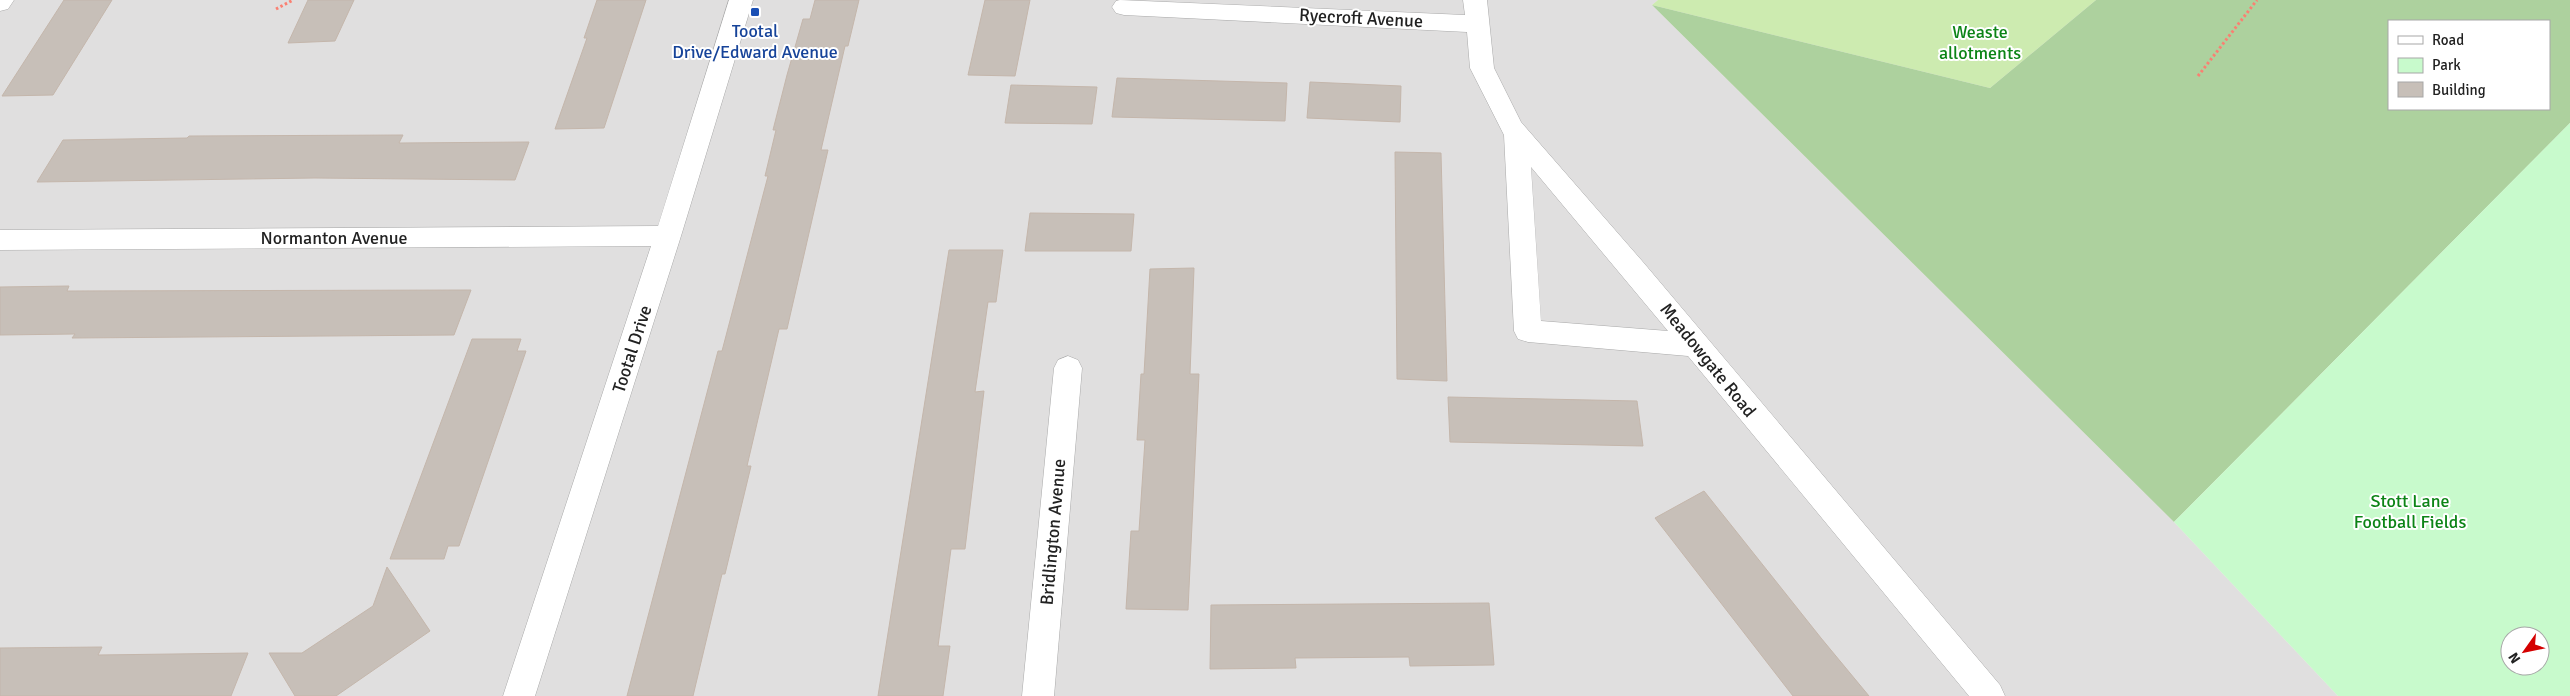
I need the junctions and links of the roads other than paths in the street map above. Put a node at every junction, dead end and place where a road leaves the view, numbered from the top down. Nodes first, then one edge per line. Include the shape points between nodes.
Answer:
1 (2, 0) edge
2 (741, 0) edge
3 (0, 3) edge
4 (1124, 7) dead end
5 (1477, 12) edge
6 (1516, 133) junction
7 (668, 236) junction
8 (0, 240) edge
9 (1696, 345) junction
10 (1068, 368) dead end
11 (519, 696) edge
12 (1038, 696) edge
13 (1989, 696) edge

1 - 3 street
2 - 7 street, Tootal Drive
4 - 5 street, Ryecroft Avenue
5 - 6 street, Meadowgate Road via 1482,68
6 - 9 street, Meadowgate Road
6 - 9 street via 1528,331
7 - 8 street, Normanton Avenue
7 - 11 street, Tootal Drive
9 - 13 street, Meadowgate Road
10 - 12 street, Bridlington Avenue

